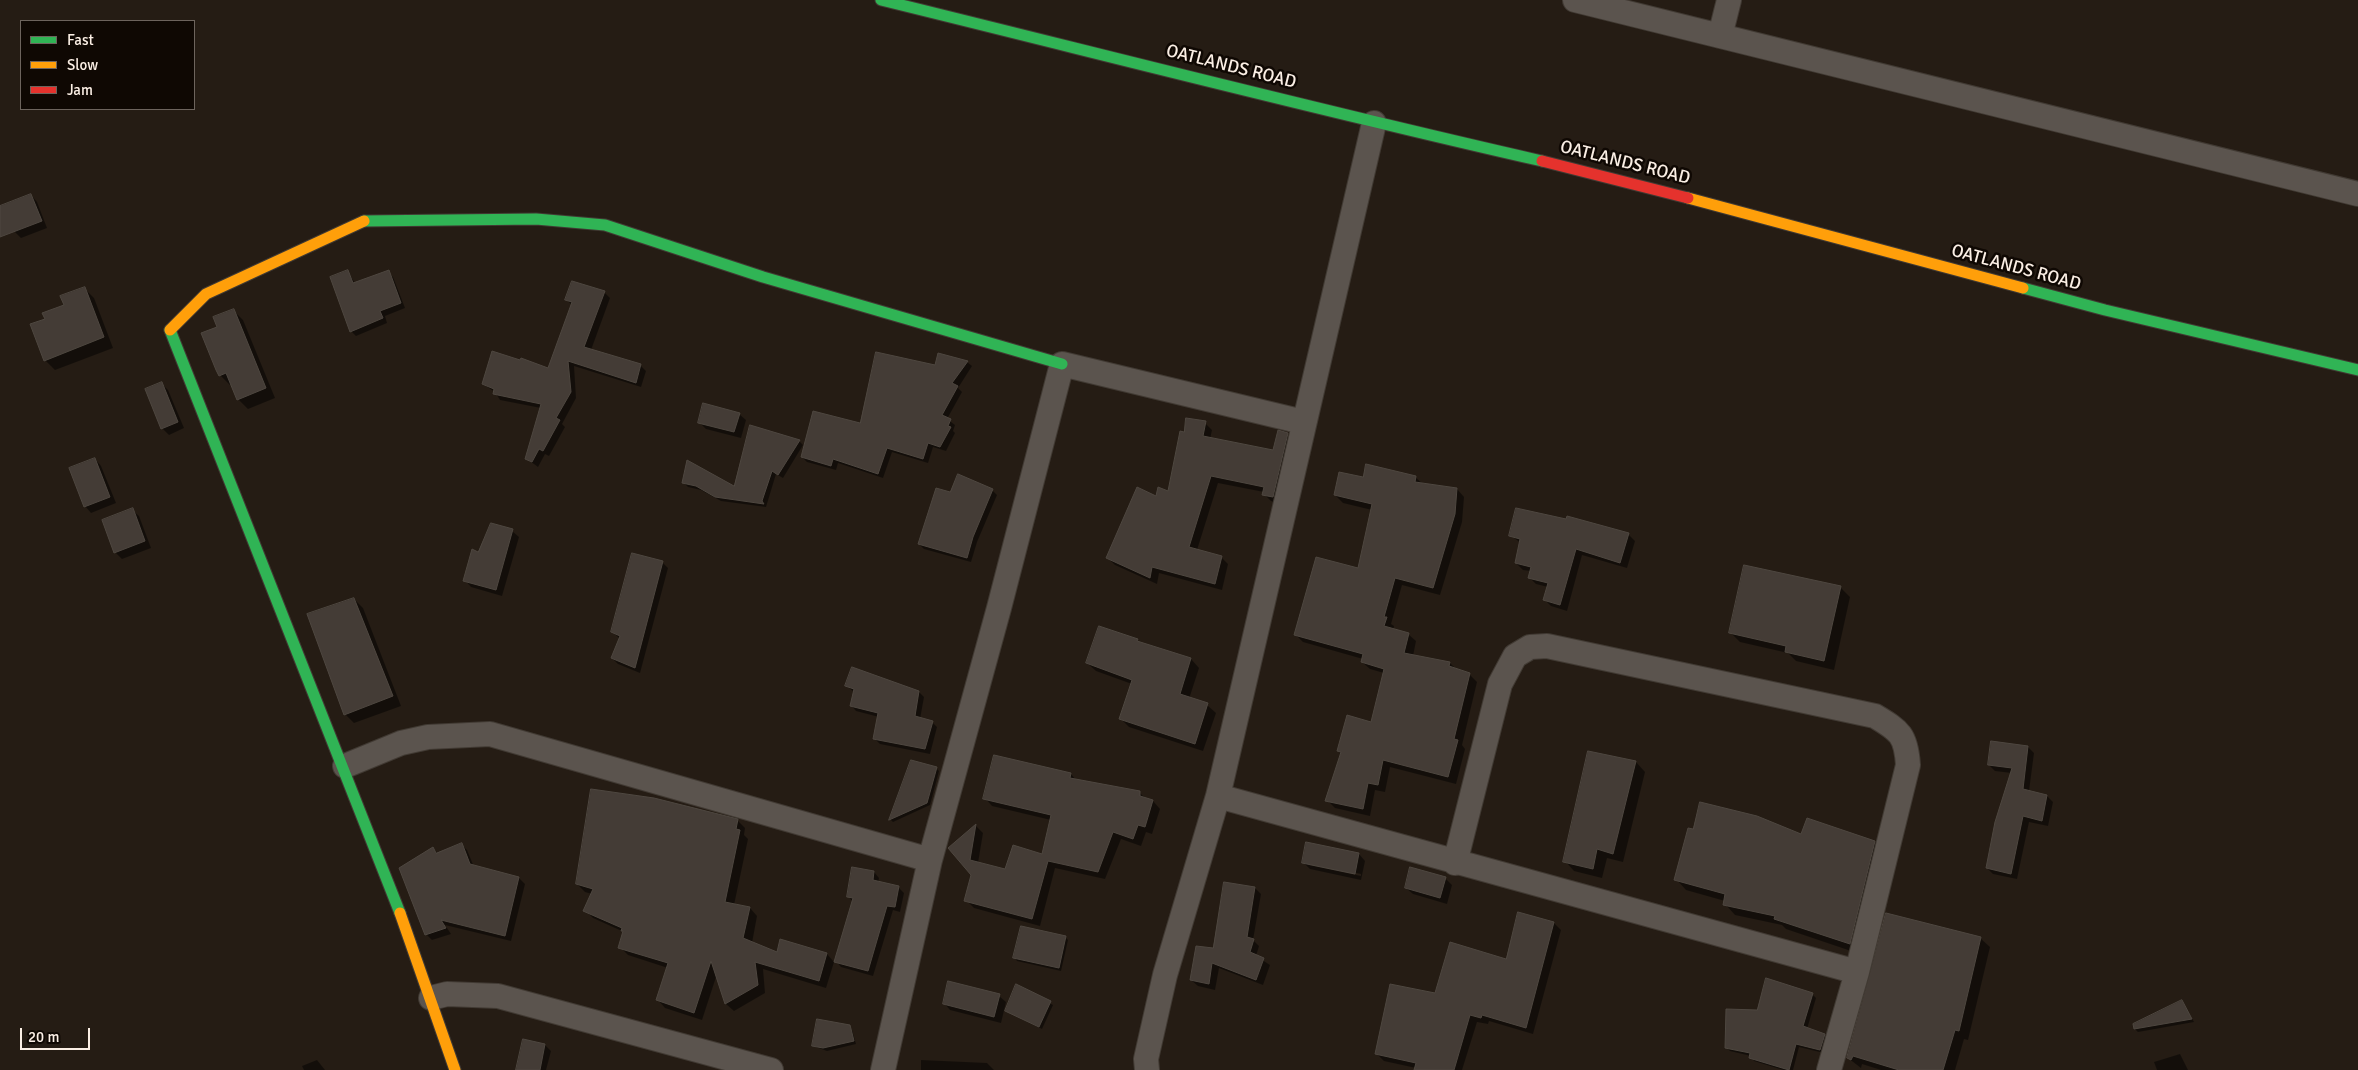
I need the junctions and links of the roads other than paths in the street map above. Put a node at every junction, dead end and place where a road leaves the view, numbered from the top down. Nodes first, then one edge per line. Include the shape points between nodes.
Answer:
1 (881, 0) edge
2 (1575, 0) edge
3 (1729, 0) edge
4 (1720, 36) junction
5 (1374, 123) junction
6 (2358, 194) edge
7 (1062, 364) junction
8 (2358, 370) edge
9 (1303, 422) junction
10 (345, 766) junction
11 (1218, 796) junction
12 (930, 860) junction
13 (1455, 862) junction
14 (1857, 972) junction
15 (431, 998) junction
16 (455, 1070) edge
17 (771, 1070) edge
18 (883, 1070) edge
19 (1147, 1070) edge
20 (1829, 1070) edge

1 - 5 street, OATLANDS ROAD
2 - 4 street
3 - 4 street
4 - 6 street
5 - 8 street, OATLANDS ROAD via 1592,172 2105,310
5 - 9 street
7 - 9 street
7 - 10 street via 763,276 605,225 536,219 365,221 206,294 170,329 256,551
7 - 12 street
9 - 11 street
10 - 12 street via 401,743 428,737 490,734
10 - 15 street
11 - 13 street
11 - 19 street via 1165,975 1146,1059
12 - 18 street
13 - 14 street
13 - 14 street via 1500,684 1515,656 1530,647 1548,646 1875,716 1896,729 1906,745 1908,765
14 - 20 street
15 - 16 street
15 - 17 street via 447,994 498,996

